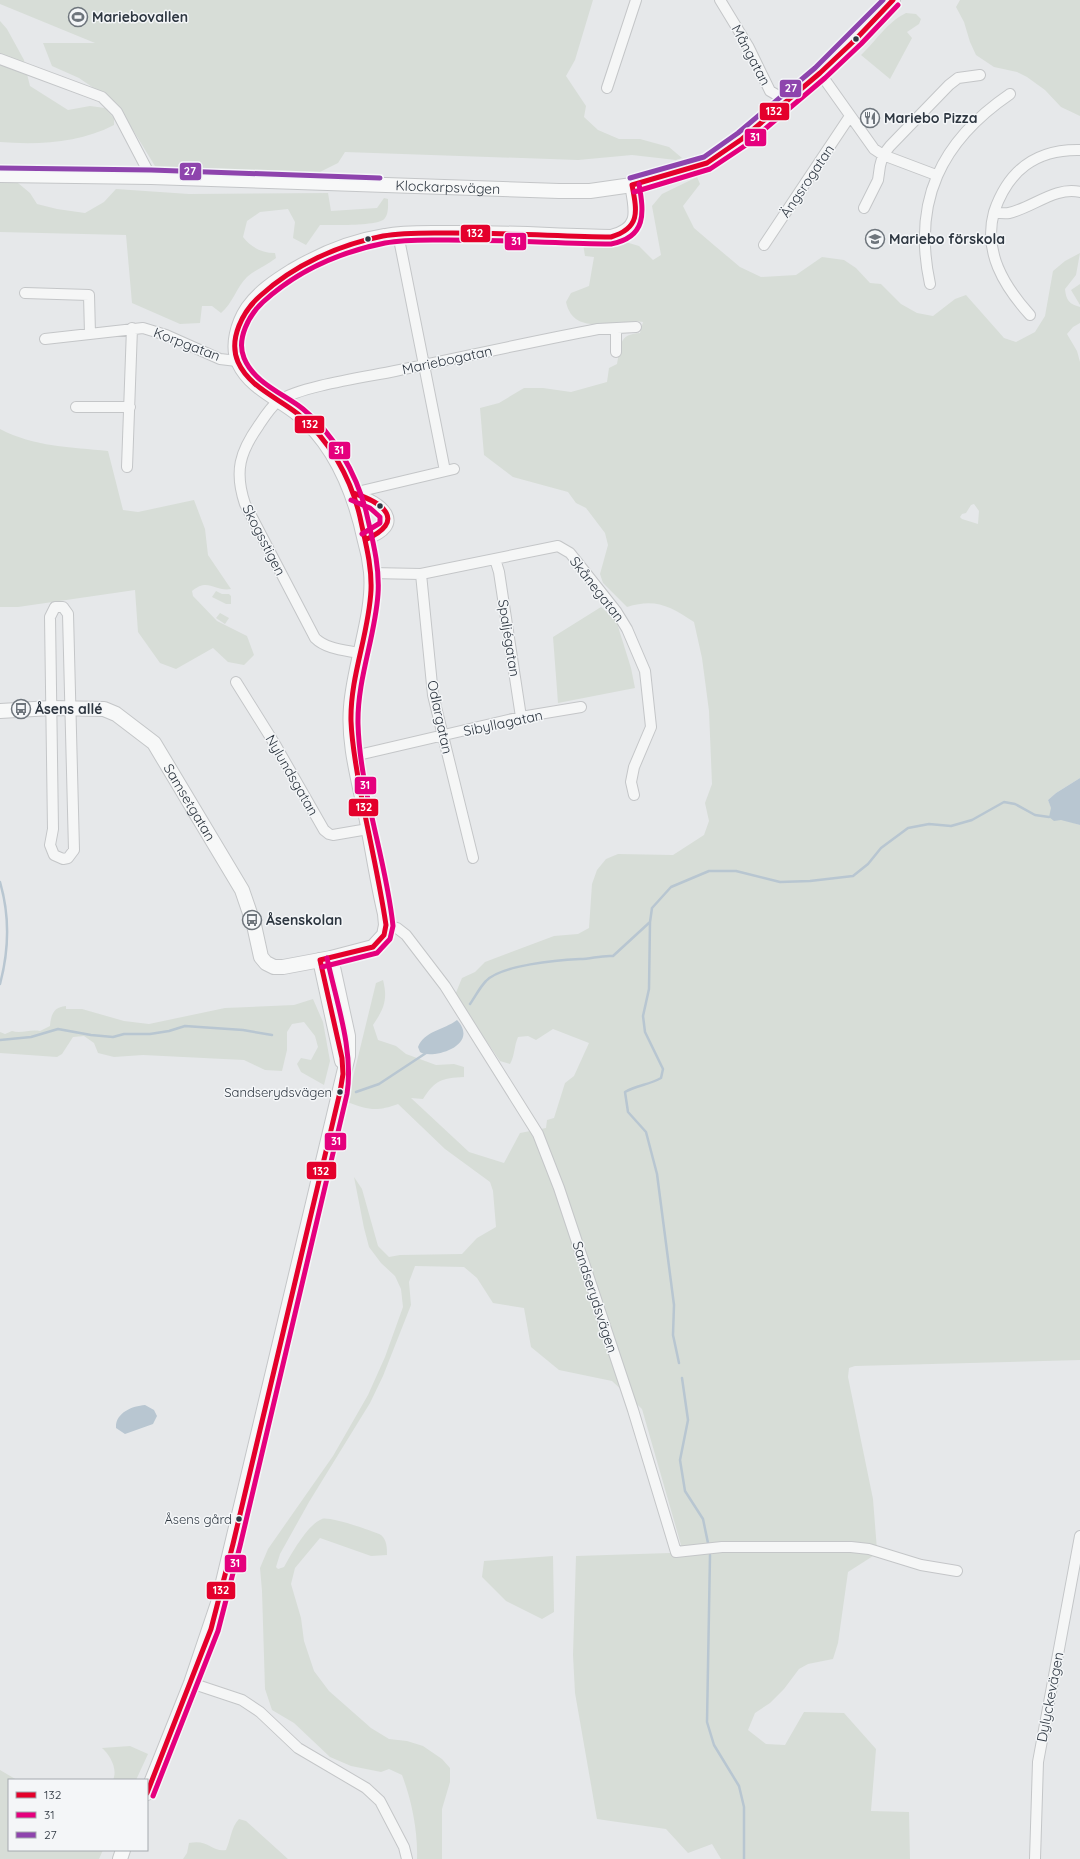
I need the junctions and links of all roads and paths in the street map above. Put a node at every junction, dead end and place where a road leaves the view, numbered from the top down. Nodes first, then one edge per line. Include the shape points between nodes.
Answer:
1 (636, 0) edge
2 (721, 0) edge
3 (892, 0) edge
4 (0, 59) edge
5 (820, 73) junction
6 (980, 75) dead end
7 (607, 88) dead end
8 (1010, 94) dead end
9 (790, 98) junction
10 (850, 116) junction
11 (1080, 150) edge
12 (883, 155) junction
13 (0, 175) edge
14 (936, 175) junction
15 (150, 177) junction
16 (632, 185) junction
17 (1080, 192) edge
18 (864, 208) dead end
19 (994, 212) junction
20 (398, 234) junction
21 (764, 245) dead end
22 (930, 284) dead end
23 (25, 293) dead end
24 (1030, 315) dead end
25 (636, 327) dead end
26 (132, 328) junction
27 (616, 329) junction
28 (90, 334) junction
29 (45, 339) dead end
30 (616, 352) dead end
31 (237, 361) junction
32 (424, 365) junction
33 (279, 401) junction
34 (76, 407) dead end
35 (130, 407) junction
36 (127, 467) dead end
37 (353, 493) junction
38 (365, 540) junction
39 (495, 559) junction
40 (371, 573) junction
41 (421, 574) junction
42 (359, 653) junction
43 (236, 682) dead end
44 (581, 707) dead end
45 (51, 708) junction
46 (70, 708) junction
47 (0, 711) edge
48 (521, 717) junction
49 (444, 735) junction
50 (354, 756) junction
51 (634, 795) dead end
52 (368, 829) junction
53 (473, 858) dead end
54 (386, 925) junction
55 (326, 959) junction
56 (1080, 1536) edge
57 (957, 1571) dead end
58 (1073, 1574) edge
59 (192, 1683) junction
60 (148, 1791) edge
61 (407, 1859) edge
62 (1035, 1859) edge

1 - 7 street
2 - 9 street, Mångatan via 770,91 782,98
3 - 5 street, Klockarpsvägen
4 - 15 street via 102,97 117,112
5 - 9 street, Klockarpsvägen
5 - 10 street
6 - 12 street via 958,78 949,85
8 - 14 street via 986,111 964,132
9 - 16 street, Klockarpsvägen via 742,139 707,163
10 - 12 street via 874,149
10 - 21 street, Ängsrogatan
11 - 19 street via 1054,152 1028,163 1007,183
12 - 14 street
12 - 18 street via 878,180
13 - 15 street, Klockarpsvägen
14 - 22 street via 925,231
15 - 16 street, Klockarpsvägen via 560,192
16 - 20 street via 636,209 634,223 626,232 611,237 472,232
17 - 19 street via 1069,190 1059,193 1008,214
19 - 24 street via 991,241 997,266 1010,291
20 - 31 street via 335,250 304,264 268,288 252,302 238,326
20 - 32 street
23 - 28 street via 89,295
25 - 27 street, Mariebogatan
26 - 28 street, Korpgatan
26 - 31 street, Korpgatan via 155,331 220,359
26 - 35 street
27 - 30 street
27 - 32 street, Mariebogatan via 598,328
28 - 29 street, Korpgatan
31 - 33 street via 244,372
32 - 33 street, Mariebogatan via 296,392
32 - 37 street via 450,470
33 - 37 street via 313,427 329,449
33 - 42 street, Skogsstigen via 270,409 242,452 239,466 242,493 315,638 329,647
34 - 35 street
35 - 36 street
37 - 38 street
37 - 38 street via 381,505 387,513 385,530
38 - 40 street
39 - 41 street, Skånegatan
39 - 48 street, Spaljégatan
39 - 51 street, Skånegatan via 558,546 570,553 620,617 645,671 651,727 634,767 631,782
40 - 41 street, Skånegatan
40 - 42 street via 368,610
41 - 49 street, Odlargatan via 433,695
42 - 50 street via 350,708
43 - 52 street, Nylundsgatan via 324,830 333,835
44 - 48 street, Sibyllagatan
45 - 46 street, Samsetgatan
45 - 46 street via 50,616 53,610 62,607 68,614
45 - 46 street via 51,851 63,859 68,858 74,850
45 - 47 street, Samsetgatan
46 - 55 street, Samsetgatan via 104,709 116,714 154,744 242,890 261,956 266,963 274,967
48 - 49 street, Sibyllagatan
49 - 50 street, Sibyllagatan
49 - 53 street, Odlargatan
50 - 52 street
52 - 54 street
54 - 55 street, Samsetgatan via 384,935 373,947
54 - 57 street, Sandserydsvägen via 397,928 406,935 445,986 538,1134 559,1188 633,1410 676,1552 722,1547 851,1547 869,1549 921,1565
55 - 59 street via 348,1036 348,1056 224,1577 211,1629
56 - 58 street, Dylyckevägen
58 - 62 street, Dylyckevägen via 1038,1762
59 - 60 street
59 - 61 street via 242,1700 260,1712 298,1748 366,1788 380,1801 404,1847

